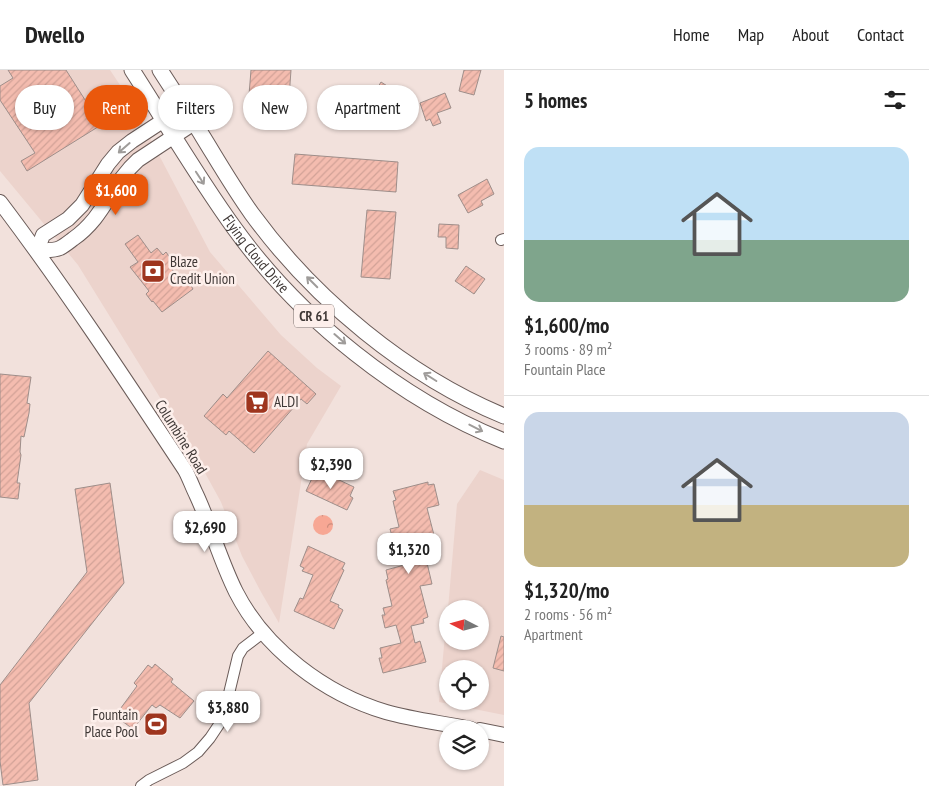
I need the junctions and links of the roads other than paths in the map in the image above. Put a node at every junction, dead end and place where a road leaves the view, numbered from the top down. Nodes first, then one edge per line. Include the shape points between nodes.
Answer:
1 (132, 70) edge
2 (160, 70) edge
3 (170, 85) edge
4 (158, 111) edge
5 (158, 124) edge
6 (170, 130) edge
7 (183, 130) edge
8 (198, 130) edge
9 (174, 136) junction
10 (0, 202) edge
11 (37, 251) junction
12 (504, 416) edge
13 (504, 441) edge
14 (264, 632) junction
15 (439, 723) edge
16 (489, 732) edge
17 (504, 735) edge
18 (141, 786) edge

1 - 4 main road, Flying Cloud Drive / CR 61
2 - 3 main road, Flying Cloud Drive / CR 61
5 -> 11 street via 118,152 82,205 43,235
6 - 9 main road, Flying Cloud Drive / CR 61
7 - 9 street
12 -> 8 main road, Flying Cloud Drive / CR 61 via 430,378 385,347 334,304 270,237
9 - 11 street via 130,166 100,214 84,231 59,248
9 -> 13 main road, Flying Cloud Drive / CR 61 via 236,230 303,307 372,367 429,404
10 - 11 street, Columbine Road
11 - 14 street, Columbine Road via 186,471 236,593
14 - 15 street, Columbine Road via 300,667 361,704
14 - 18 street via 238,656 226,706 210,738 183,763
16 - 17 street

